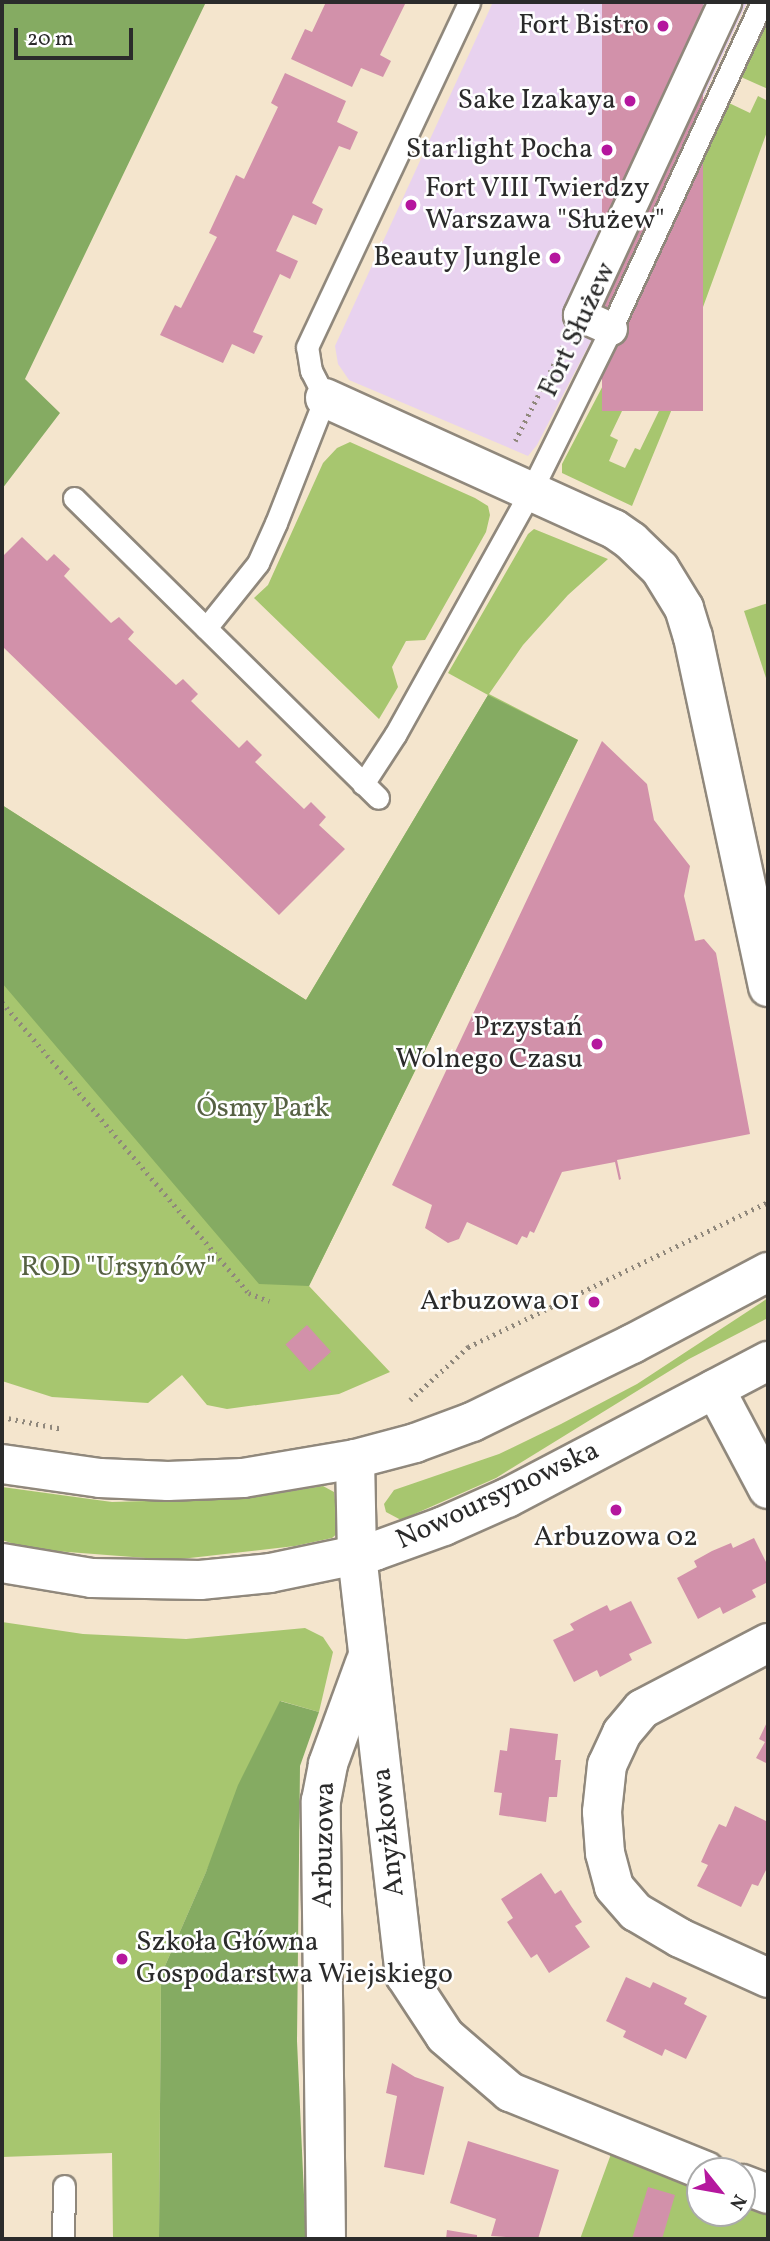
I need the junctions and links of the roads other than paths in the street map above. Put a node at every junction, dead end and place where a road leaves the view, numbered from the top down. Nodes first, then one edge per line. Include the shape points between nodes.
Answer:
1 (469, 2) edge
2 (725, 2) edge
3 (762, 2) edge
4 (611, 329) junction
5 (325, 398) junction
6 (531, 491) junction
7 (74, 498) dead end
8 (206, 628) junction
9 (768, 987) edge
10 (768, 1272) edge
11 (768, 1362) edge
12 (715, 1389) junction
13 (355, 1459) junction
14 (2, 1464) edge
15 (768, 1489) edge
16 (357, 1555) junction
17 (2, 1563) edge
18 (768, 1643) edge
19 (368, 1654) junction
20 (768, 1978) edge
21 (686, 2163) edge
22 (64, 2186) dead end
23 (64, 2239) edge
24 (326, 2239) edge

1 - 5 lane via 307,347 311,371
2 - 4 street via 580,316
3 - 4 lane, Fort Służew
4 - 6 lane, Fort Służew
5 - 6 street
5 - 8 lane via 258,563
6 - 8 lane, Fort Służew via 396,735 371,791
6 - 9 street via 631,541 660,569 684,608
7 - 8 lane
10 - 13 street via 472,1422
11 - 12 street, Nowoursynowska
12 - 15 street
12 - 16 street, Nowoursynowska via 507,1498 421,1536
13 - 14 street via 243,1478 168,1481 100,1478
13 - 16 street, Arbuzowa
16 - 17 street, Nowoursynowska via 247,1576 163,1581 57,1574
16 - 19 street, Arbuzowa
18 - 20 street via 642,1709 622,1733 607,1765 603,1812 605,1853 614,1887 636,1912 680,1938
19 - 21 street, Anyżkowa via 405,1975 445,2036 510,2092
19 - 24 street, Arbuzowa via 328,1765 321,1801
22 - 23 lane

